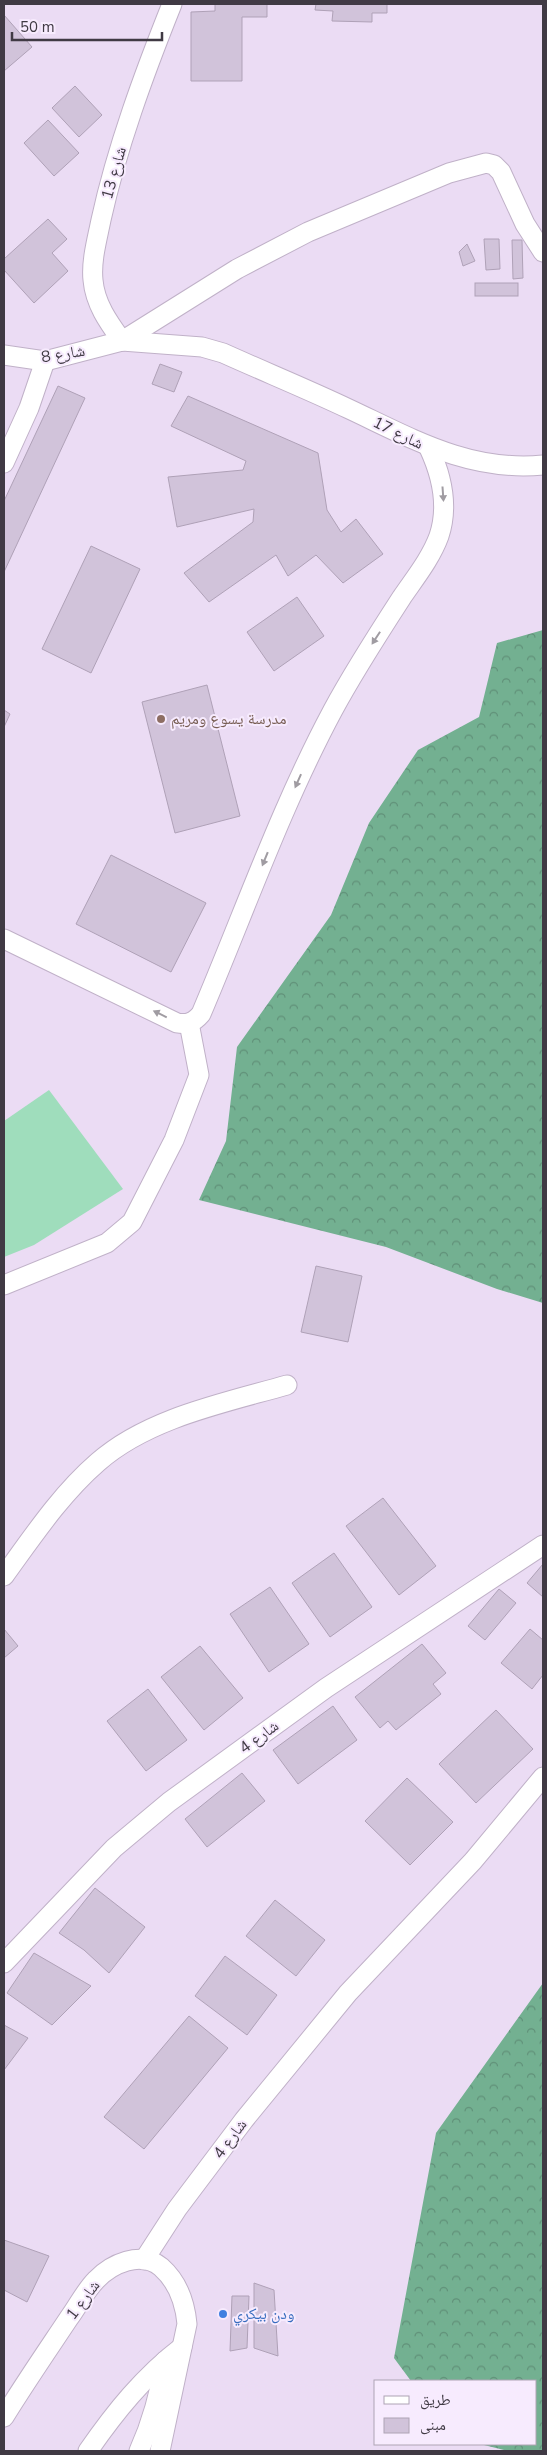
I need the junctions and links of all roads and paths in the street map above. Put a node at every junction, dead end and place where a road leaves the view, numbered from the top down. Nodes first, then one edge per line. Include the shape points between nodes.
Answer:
1 (172, 4) edge
2 (543, 252) edge
3 (122, 341) junction
4 (4, 355) edge
5 (45, 360) junction
6 (429, 448) junction
7 (4, 463) edge
8 (543, 465) edge
9 (4, 939) edge
10 (189, 1023) junction
11 (4, 1285) edge
12 (287, 1385) dead end
13 (543, 1546) edge
14 (4, 1576) edge
15 (543, 1776) edge
16 (4, 1963) edge
17 (144, 2260) junction
18 (182, 2347) junction
19 (164, 2361) junction
20 (4, 2417) edge
21 (88, 2451) edge
22 (139, 2451) edge
23 (160, 2451) edge

1 - 3 street, شارع 13 via 116,162 93,263 97,299
2 - 3 street via 525,224 501,172 486,163 449,173 308,232 237,269
3 - 5 street, شارع 8
3 - 6 street, شارع 17 via 202,347 223,353
4 - 5 street, شارع 8
5 - 7 street via 29,408
6 - 8 street via 498,465
6 -> 10 street, شارع 17 via 440,473 444,499 441,525 433,550 347,682 304,766 201,1014
10 -> 9 street via 177,1023
10 - 11 street via 199,1076 174,1140 132,1222 107,1243
12 - 14 street via 197,1410 158,1426 105,1456 49,1514
13 - 16 street, شارع 4 via 326,1688 169,1802 114,1848
15 - 17 street, شارع 4 via 473,1861 348,1993 244,2120 177,2209
17 - 18 street via 159,2265 182,2294 187,2324
17 - 20 street, شارع 1 via 127,2260 95,2280
18 - 19 street
18 - 23 street
19 - 21 street via 129,2397
19 - 22 street via 160,2389

